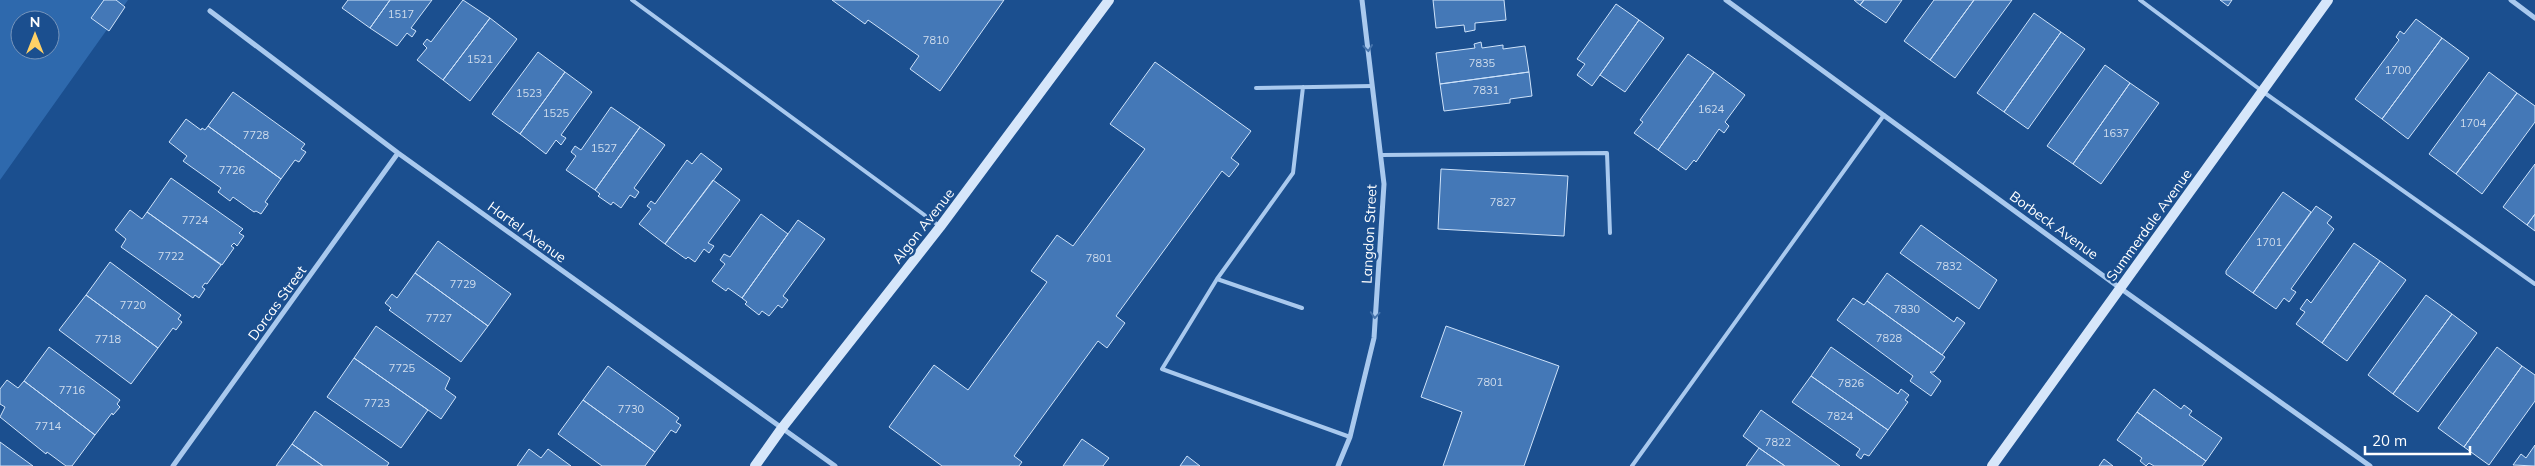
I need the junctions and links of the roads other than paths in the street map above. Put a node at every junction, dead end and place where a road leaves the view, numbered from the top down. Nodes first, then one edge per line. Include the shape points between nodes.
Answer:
1 (632, 0) edge
2 (1109, 0) edge
3 (1362, 0) edge
4 (1726, 0) edge
5 (2140, 0) edge
6 (2328, 0) edge
7 (2511, 0) edge
8 (210, 11) dead end
9 (2535, 18) edge
10 (1372, 86) junction
11 (1303, 87) junction
12 (1256, 88) dead end
13 (2262, 92) junction
14 (1884, 115) junction
15 (398, 153) junction
16 (1382, 155) junction
17 (940, 227) junction
18 (1610, 233) dead end
19 (1217, 279) junction
20 (2535, 284) edge
21 (2120, 288) junction
22 (1302, 308) dead end
23 (782, 428) junction
24 (1350, 437) junction
25 (173, 466) edge
26 (755, 466) edge
27 (835, 466) edge
28 (1338, 466) edge
29 (1632, 466) edge
30 (1992, 466) edge
31 (2370, 466) edge

1 - 17 lane
2 - 17 street, Algon Avenue
3 -> 10 street, Langdon Street
4 - 14 street, Borbeck Avenue
5 - 13 lane
6 - 13 street, Summerdale Avenue
7 - 9 street
8 - 15 street, Hartel Avenue
10 - 11 lane
10 - 16 street, Langdon Street
11 - 12 lane
11 - 19 lane via 1293,173
13 - 20 lane
13 - 21 street, Summerdale Avenue
14 - 21 street, Borbeck Avenue
14 - 29 lane
15 - 23 street, Hartel Avenue
15 - 25 street, Dorcas Street
16 - 18 lane via 1607,153
16 -> 24 street, Langdon Street via 1384,184 1374,338
17 - 23 street, Algon Avenue
19 - 22 lane
19 - 24 lane via 1162,370
21 - 30 street, Summerdale Avenue
21 - 31 street, Borbeck Avenue
23 - 26 street, Algon Avenue
23 - 27 street, Hartel Avenue
24 - 28 street, Langdon Street

